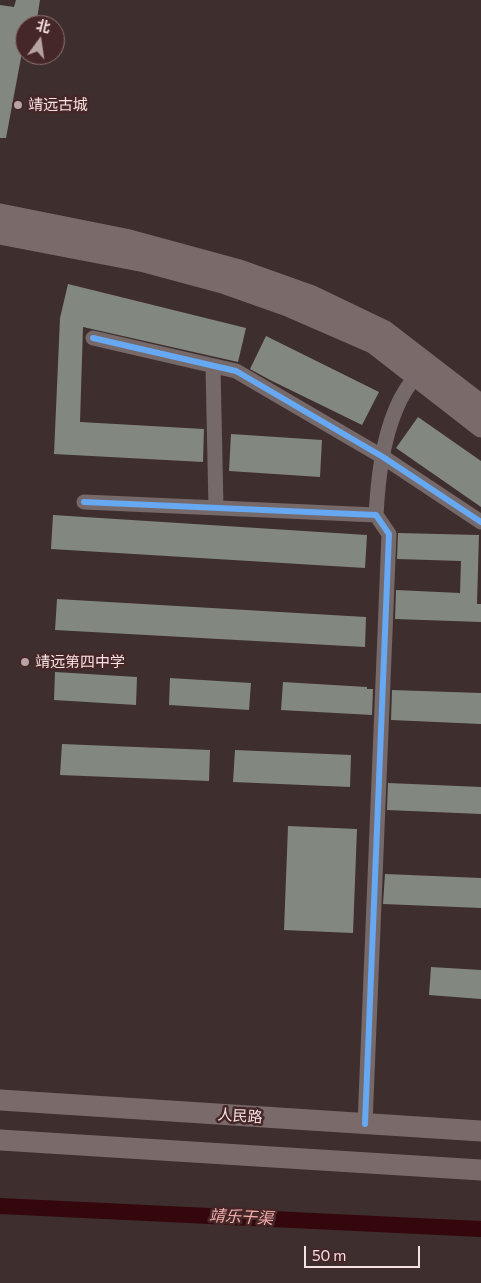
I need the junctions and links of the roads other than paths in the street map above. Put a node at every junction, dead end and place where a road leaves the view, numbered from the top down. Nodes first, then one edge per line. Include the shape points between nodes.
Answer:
1 (0, 214) edge
2 (0, 234) edge
3 (94, 338) dead end
4 (213, 366) junction
5 (420, 369) junction
6 (481, 405) edge
7 (481, 426) edge
8 (383, 457) junction
9 (84, 502) dead end
10 (216, 508) junction
11 (376, 515) junction
12 (481, 522) edge
13 (0, 1100) edge
14 (365, 1124) junction
15 (481, 1131) edge
16 (0, 1140) edge
17 (481, 1170) edge

1 - 5 main road via 125,240 239,270 312,296 385,331
2 - 5 main road via 145,262 223,283 288,306 373,343
3 - 4 street
4 - 8 street via 236,372
4 - 10 street
5 - 6 main road
5 - 7 main road
5 - 8 street via 396,407
8 - 11 street
8 - 12 street
9 - 10 street
10 - 11 street
11 - 14 street via 389,534
13 - 14 main road, 人民路
14 - 15 main road, 人民路
16 - 17 main road

